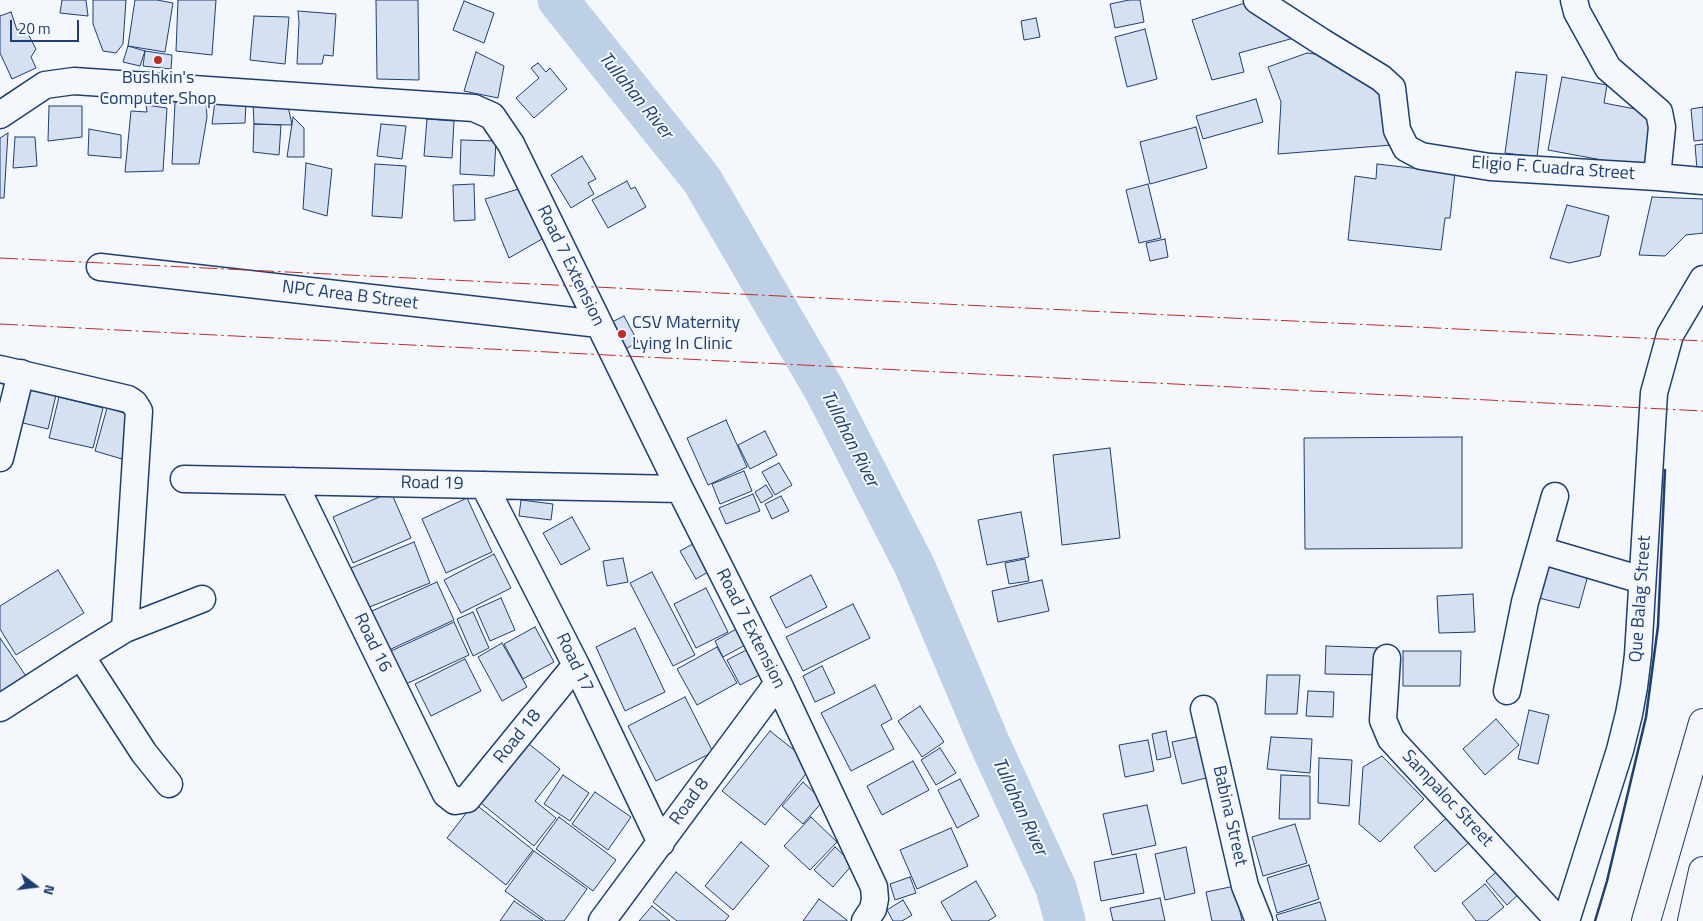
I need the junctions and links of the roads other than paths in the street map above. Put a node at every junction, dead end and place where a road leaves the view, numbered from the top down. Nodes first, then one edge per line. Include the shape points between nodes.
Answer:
1 (1257, 0) edge
2 (1574, 0) edge
3 (0, 115) edge
4 (1658, 177) junction
5 (1703, 181) edge
6 (100, 267) dead end
7 (1703, 279) edge
8 (599, 324) junction
9 (11, 371) edge
10 (0, 458) edge
11 (184, 479) dead end
12 (293, 481) junction
13 (484, 485) junction
14 (680, 489) junction
15 (1555, 496) dead end
16 (1540, 550) junction
17 (1642, 580) junction
18 (202, 599) dead end
19 (125, 629) junction
20 (81, 656) junction
21 (1386, 658) dead end
22 (576, 665) junction
23 (778, 683) junction
24 (1508, 691) dead end
25 (0, 708) edge
26 (1204, 709) dead end
27 (1703, 723) edge
28 (169, 784) dead end
29 (455, 801) joint
30 (661, 843) junction
31 (1703, 873) edge
32 (870, 910) edge
33 (602, 921) edge
34 (1259, 921) edge
35 (1559, 921) edge
36 (1566, 921) edge
37 (1646, 921) edge
38 (1688, 921) edge
39 (1692, 921) edge

1 - 4 street, Eligio F. Cuadra Street via 1382,78 1392,88 1398,130 1406,148 1421,156 1490,167
2 - 4 street via 1577,12 1608,68 1658,112 1662,127
3 - 8 street, Road 7 Extension via 44,85 74,81 474,108 492,116 511,144
4 - 5 street, Eligio F. Cuadra Street
6 - 8 street, NPC Area B Street
7 - 17 street, Que Balag Street via 1670,335 1654,393
8 - 14 street, Road 7 Extension
9 - 10 street
9 - 19 street via 128,399 139,411
11 - 12 street, Road 19
12 - 13 street, Road 19
12 - 29 street, Road 16 via 446,794
13 - 14 street, Road 19
13 - 22 street, Road 17
14 - 23 street, Road 7 Extension
15 - 16 street
16 - 17 street
16 - 24 street via 1525,602
17 - 36 street, Que Balag Street via 1638,655 1629,714
18 - 19 street
19 - 20 street
20 - 25 street
20 - 28 street via 144,753
21 - 35 street, Sampaloc Street via 1383,720 1392,738
22 - 29 street, Road 18 via 467,799
22 - 30 street, Road 17
23 - 30 street, Road 8
23 - 32 street, Road 7 Extension via 874,887
26 - 34 street, Babina Street via 1245,886
27 - 37 highway
30 - 33 street, Road 8
31 - 38 highway
31 - 39 highway

